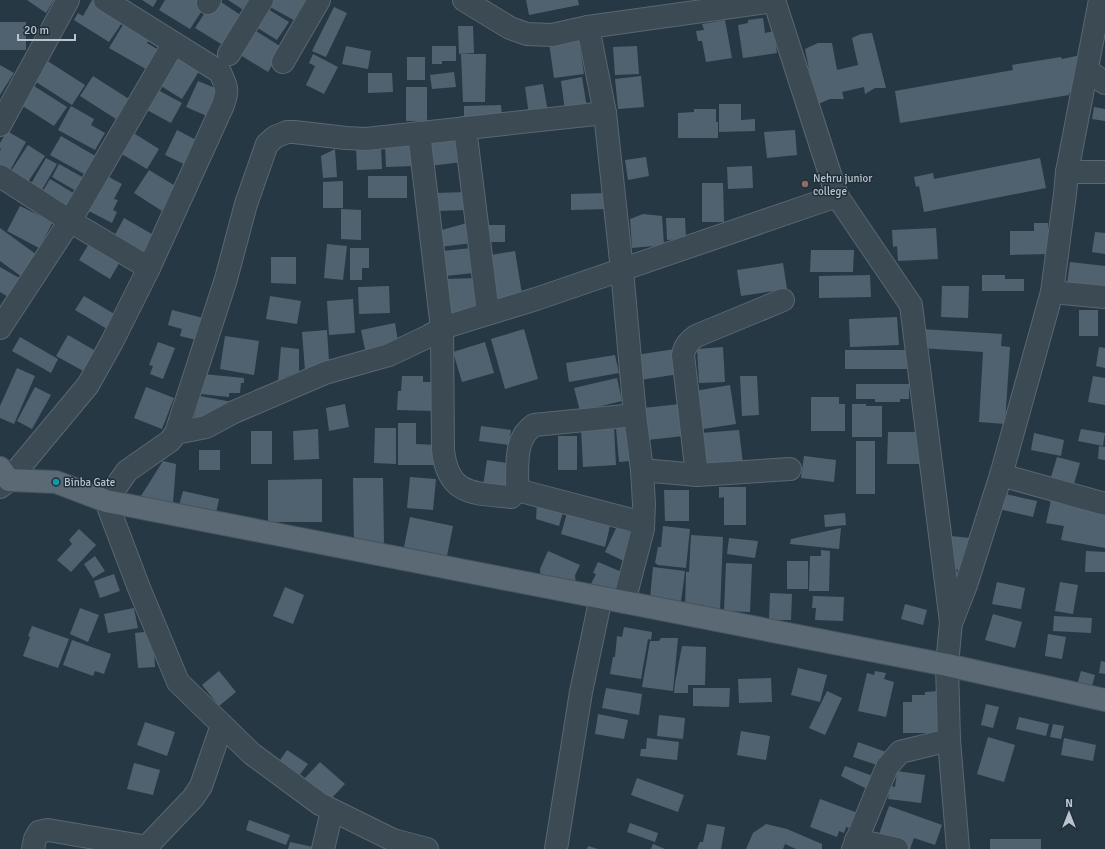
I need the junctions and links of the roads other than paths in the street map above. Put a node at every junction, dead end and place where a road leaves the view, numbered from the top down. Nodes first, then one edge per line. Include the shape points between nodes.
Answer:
1 (68, 0) edge
2 (105, 0) edge
3 (262, 0) edge
4 (319, 0) edge
5 (464, 0) edge
6 (1100, 0) edge
7 (774, 1) edge
8 (588, 27) junction
9 (174, 43) junction
10 (228, 54) dead end
11 (283, 62) dead end
12 (1087, 70) junction
13 (1105, 83) edge
14 (605, 113) junction
15 (1, 119) edge
16 (465, 128) junction
17 (419, 133) junction
18 (1067, 172) junction
19 (1105, 172) edge
20 (0, 176) edge
21 (837, 196) junction
22 (70, 221) junction
23 (149, 268) junction
24 (622, 270) junction
25 (1052, 292) junction
26 (1105, 297) edge
27 (783, 300) dead end
28 (488, 314) junction
29 (0, 328) edge
30 (442, 328) junction
31 (636, 415) junction
32 (176, 433) junction
33 (790, 469) dead end
34 (642, 470) junction
35 (696, 475) junction
36 (1001, 475) junction
37 (3, 478) edge
38 (517, 490) junction
39 (106, 500) junction
40 (1105, 504) edge
41 (643, 523) junction
42 (601, 598) junction
43 (624, 602) junction
44 (951, 622) junction
45 (947, 665) junction
46 (1105, 700) edge
47 (222, 725) junction
48 (949, 740) junction
49 (332, 811) junction
50 (855, 844) edge
51 (147, 848) edge
52 (421, 848) edge
53 (33, 849) edge
54 (323, 849) edge
55 (556, 849) edge
56 (897, 849) edge
57 (958, 849) edge

1 - 15 street
2 - 9 street
3 - 10 street
4 - 11 street
5 - 8 street via 510,28 527,34 552,35
6 - 12 street
7 - 8 street
7 - 21 street
8 - 14 street
9 - 22 street
9 - 23 street via 220,72 227,94
12 - 13 street
12 - 18 street
14 - 16 street
14 - 24 street
16 - 17 street
16 - 28 street
17 - 30 street
17 - 32 street via 366,139 287,132 267,144 246,204 226,279
18 - 19 street
18 - 25 street
20 - 22 street
21 - 24 street
21 - 44 street via 911,305
22 - 23 street
22 - 29 street
23 - 37 street via 88,385
24 - 28 street
24 - 31 street
25 - 26 street
25 - 36 street
27 - 35 street via 696,336 685,348 683,355
28 - 30 street
30 - 32 street via 389,355 325,373 234,412 206,427
30 - 38 street via 443,450 444,462 450,475 459,487 477,494 511,497
31 - 34 street
31 - 38 street via 534,425 528,429 518,447
32 - 39 street via 170,441 127,471
33 - 35 street
34 - 35 street
34 - 41 street
36 - 40 street
36 - 44 street via 966,585
37 - 39 main road via 56,482
38 - 41 street
39 - 42 main road
39 - 47 street via 178,682
41 - 43 street
42 - 43 main road
42 - 55 street via 581,692
43 - 45 main road
44 - 45 street
45 - 46 main road
45 - 48 street
47 - 49 street via 252,754
47 - 51 street via 201,786
48 - 50 street via 900,752 893,758
48 - 57 street
49 - 52 street via 394,840
49 - 54 street
50 - 56 street
51 - 53 street via 48,830 39,832

